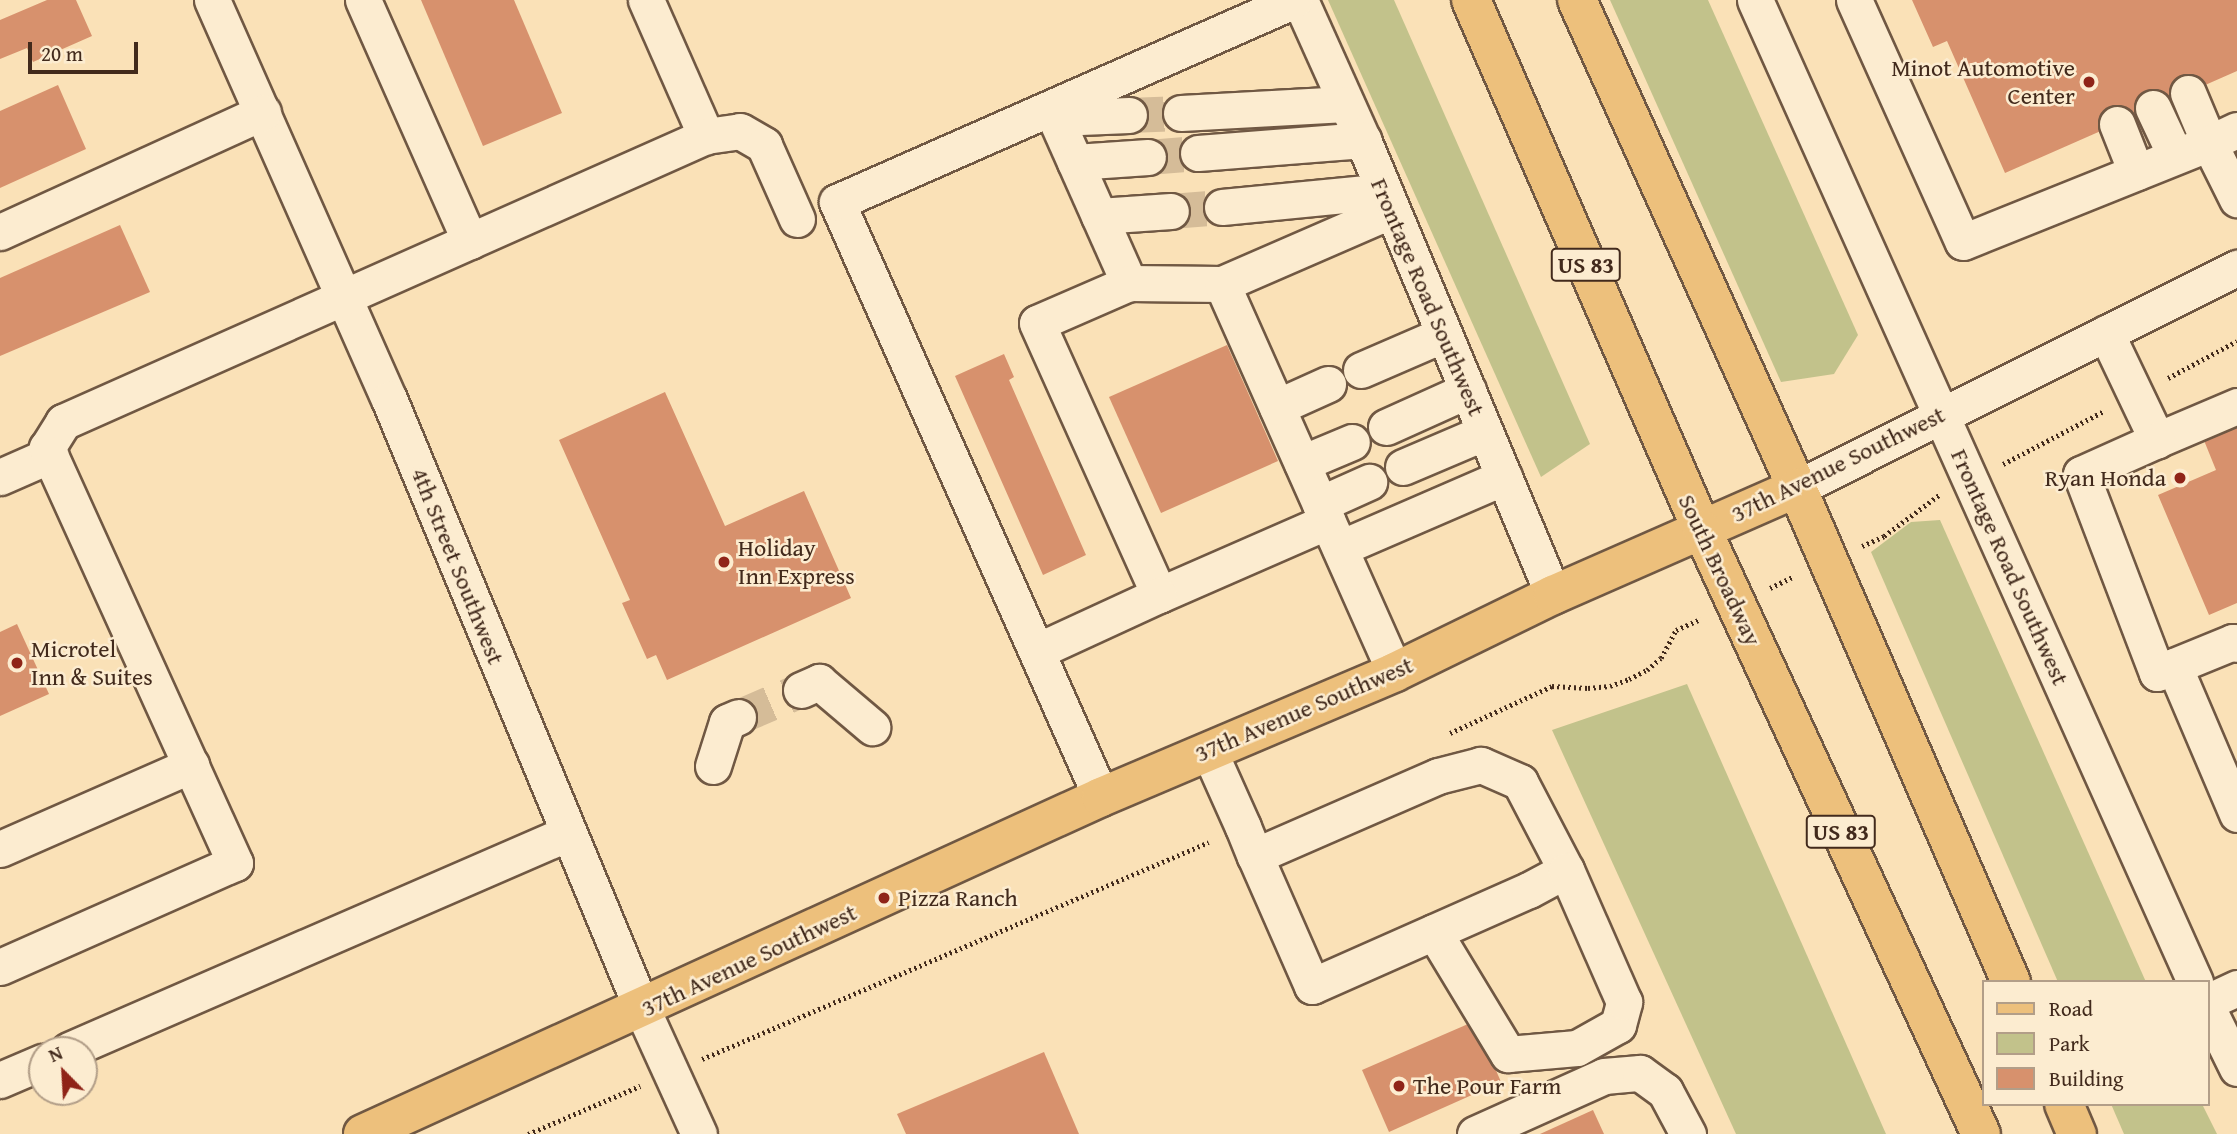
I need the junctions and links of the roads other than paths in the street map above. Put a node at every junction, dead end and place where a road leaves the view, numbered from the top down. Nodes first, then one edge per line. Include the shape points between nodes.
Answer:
1 (212, 0) edge
2 (363, 0) edge
3 (646, 0) edge
4 (1294, 0) edge
5 (1300, 0) edge
6 (1471, 0) edge
7 (1577, 0) edge
8 (1755, 0) edge
9 (1854, 0) edge
10 (2188, 93) dead end
11 (1346, 104) junction
12 (2153, 108) dead end
13 (263, 112) junction
14 (1053, 113) junction
15 (1181, 113) tunnel mouth
16 (1129, 115) tunnel mouth
17 (2117, 124) dead end
18 (706, 136) junction
19 (2223, 136) edge
20 (1363, 140) junction
21 (1198, 153) tunnel mouth
22 (2175, 155) junction
23 (1147, 157) tunnel mouth
24 (1075, 162) junction
25 (2136, 173) junction
26 (2237, 199) edge
27 (1388, 200) junction
28 (1223, 207) tunnel mouth
29 (1171, 211) tunnel mouth
30 (1099, 216) junction
31 (797, 219) dead end
32 (0, 232) edge
33 (470, 240) junction
34 (2237, 268) edge
35 (1129, 283) junction
36 (1222, 284) junction
37 (344, 297) junction
38 (2106, 333) junction
39 (1444, 334) junction
40 (1362, 370) dead end
41 (1328, 384) dead end
42 (1468, 390) junction
43 (2237, 406) edge
44 (1277, 407) junction
45 (1942, 414) junction
46 (1386, 427) dead end
47 (1485, 432) junction
48 (2157, 440) junction
49 (1352, 442) dead end
50 (50, 455) junction
51 (1302, 463) junction
52 (1403, 467) dead end
53 (0, 477) edge
54 (1504, 477) junction
55 (1369, 482) dead end
56 (1797, 488) junction
57 (1329, 525) junction
58 (1702, 530) junction
59 (1159, 595) junction
60 (1553, 595) junction
61 (2237, 644) edge
62 (1037, 651) junction
63 (2174, 666) junction
64 (1395, 672) junction
65 (801, 690) tunnel mouth
66 (738, 717) tunnel mouth
67 (872, 727) dead end
68 (1209, 751) junction
69 (191, 765) junction
70 (713, 765) dead end
71 (1101, 797) junction
72 (2237, 814) edge
73 (568, 833) junction
74 (0, 849) edge
75 (1255, 856) junction
76 (1566, 870) junction
77 (1434, 932) junction
78 (0, 967) edge
79 (2010, 980) edge
80 (2194, 980) edge
81 (2237, 988) edge
82 (2209, 1003) edge
83 (2209, 1008) edge
84 (642, 1009) junction
85 (98, 1037) edge
86 (28, 1068) edge
87 (2237, 1068) edge
88 (0, 1080) edge
89 (2065, 1106) edge
90 (363, 1134) edge
91 (699, 1134) edge
92 (1475, 1134) edge
93 (1688, 1134) edge
94 (1981, 1134) edge
95 (2077, 1134) edge

1 - 13 street, 4th Street Southwest
2 - 33 street
3 - 18 street
4 - 14 street
5 - 11 street, Frontage Road Southwest
6 - 58 main road, South Broadway / US 83
7 - 56 main road
8 - 45 street, Frontage Road Southwest
9 - 25 street via 1963,242
10 - 19 street
11 - 15 street
11 - 20 street, Frontage Road Southwest
12 - 22 street
13 - 32 street
13 - 37 street, 4th Street Southwest
14 - 16 street
14 - 24 street
14 - 62 street via 837,202
17 - 25 street
18 - 31 street via 740,131 764,145
18 - 33 street
19 - 22 street
19 - 26 street
20 - 21 street
20 - 27 street, Frontage Road Southwest
22 - 25 street
23 - 24 street
24 - 30 street
27 - 28 street
27 - 36 street
27 - 39 street, Frontage Road Southwest
29 - 30 street
30 - 35 street
33 - 37 street
34 - 38 street, 37th Avenue Southwest
35 - 36 street
35 - 59 street via 1037,323
36 - 44 street
37 - 50 street via 63,422 47,448
37 - 73 street, 4th Street Southwest
38 - 45 street, 37th Avenue Southwest
38 - 48 street
39 - 40 street
39 - 42 street, Frontage Road Southwest
41 - 44 street
42 - 46 street
42 - 47 street, Frontage Road Southwest
43 - 48 street
44 - 51 street
45 - 56 street, 37th Avenue Southwest
45 - 80 street, Frontage Road Southwest
47 - 52 street
47 - 54 street, Frontage Road Southwest
48 - 63 street via 2081,474 2157,673
49 - 51 street
50 - 53 street
50 - 69 street
51 - 57 street
54 - 57 street
54 - 60 street, Frontage Road Southwest
55 - 57 street
56 - 58 main road, 37th Avenue Southwest
56 - 79 main road
57 - 59 street
57 - 64 street
58 - 60 main road, 37th Avenue Southwest
58 - 94 main road, South Broadway / US 83
59 - 62 street
60 - 64 main road, 37th Avenue Southwest
61 - 63 street
62 - 71 street
63 - 72 street
64 - 68 main road, 37th Avenue Southwest
65 - 67 street via 819,682
66 - 70 street via 727,722
68 - 71 main road, 37th Avenue Southwest
68 - 75 street
69 - 74 street
69 - 78 street via 235,863
71 - 84 main road, 37th Avenue Southwest
73 - 84 street, 4th Street Southwest
73 - 85 street
75 - 76 street via 1438,776 1481,765 1520,782
75 - 77 street via 1312,986
76 - 77 street
76 - 77 street via 1624,1002 1618,1025 1577,1048 1508,1054
81 - 82 street
83 - 87 street
84 - 90 main road, 37th Avenue Southwest
84 - 91 street, 4th Street Southwest
86 - 88 street
89 - 95 main road
92 - 93 street via 1604,1076 1640,1073 1665,1091

